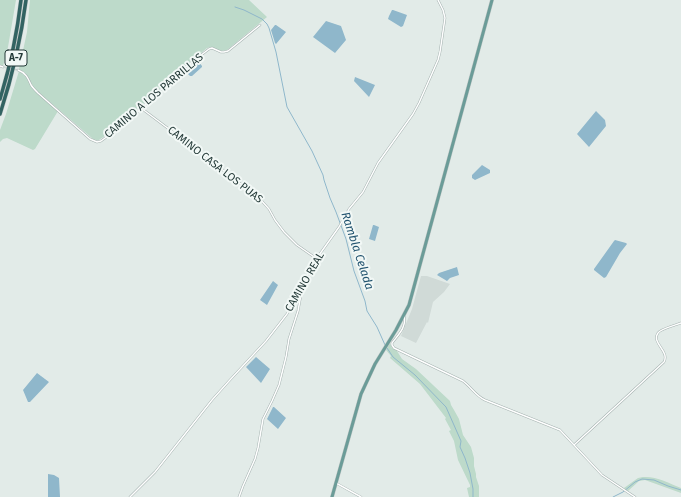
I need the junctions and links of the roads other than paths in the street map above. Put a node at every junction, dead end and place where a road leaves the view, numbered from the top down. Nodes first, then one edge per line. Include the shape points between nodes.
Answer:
1 (21, 0) edge
2 (26, 0) edge
3 (438, 0) edge
4 (492, 0) edge
5 (260, 25) dead end
6 (0, 66) edge
7 (3, 67) dead end
8 (18, 70) tunnel mouth
9 (0, 99) edge
10 (141, 108) junction
11 (0, 114) edge
12 (317, 259) junction
13 (302, 288) junction
14 (404, 314) junction
15 (681, 323) edge
16 (574, 445) junction
17 (336, 483) junction
18 (133, 494) junction
19 (130, 497) edge
20 (137, 497) edge
21 (239, 497) edge
22 (332, 497) edge
23 (361, 497) edge
24 (635, 497) edge

1 - 9 highway, A-7 via 12,54
2 - 11 highway, A-7 via 16,56
3 - 12 street, CAMINO REAL via 445,18 439,57 420,103
4 - 14 main road via 409,305
5 - 10 street, CAMINO A LOS PARRILLAS via 226,52 209,49
6 - 7 street
8 - 10 street, CAMINO A LOS PARRILLAS via 28,77 38,93 95,142 101,141 115,131
10 - 12 street, CAMINO CASA LOS PUAS via 260,199 284,232
12 - 13 street, CAMINO REAL
13 - 18 street, CAMINO REAL via 277,327 225,385 155,472
13 - 21 street via 279,385 263,419 255,460
14 - 16 street via 404,324 392,343 394,348 462,381 480,398 560,430
14 - 17 main road via 361,394
15 - 16 street via 660,330 657,335 656,338 666,358 664,362
16 - 24 street via 606,479
17 - 22 main road
17 - 23 street
18 - 19 street, CAMINO REAL
18 - 20 street

